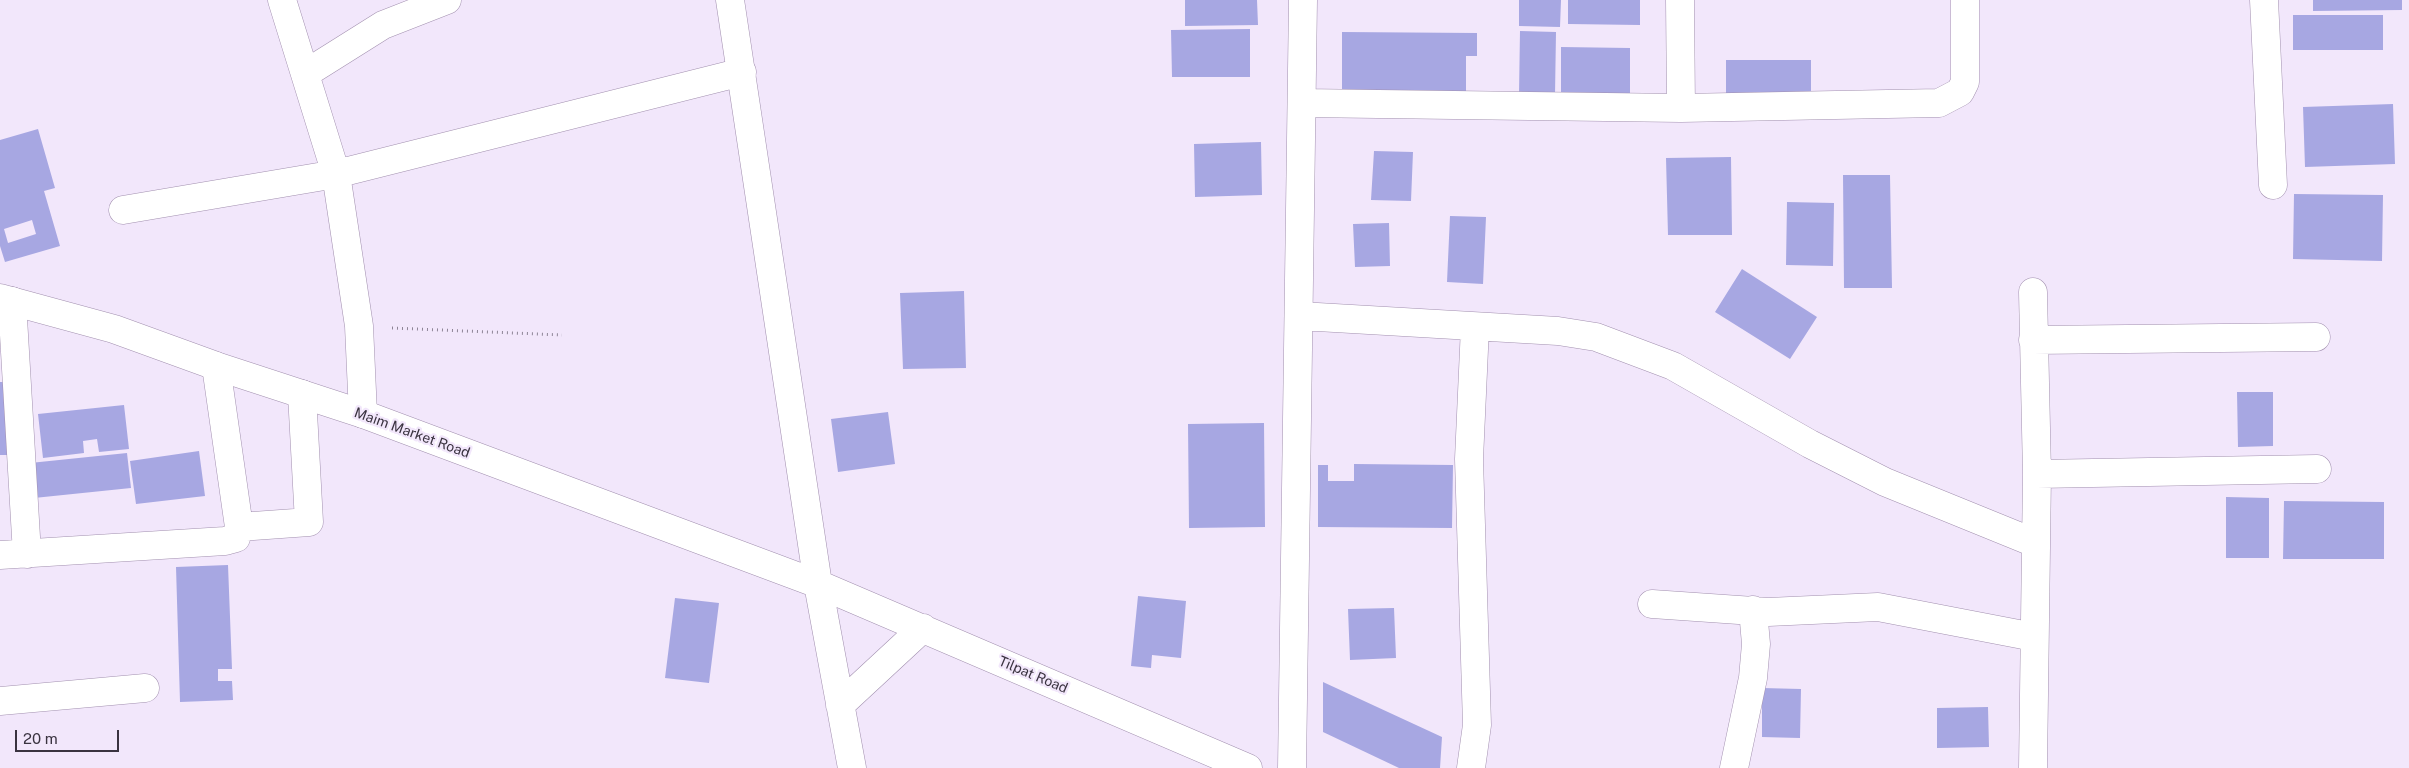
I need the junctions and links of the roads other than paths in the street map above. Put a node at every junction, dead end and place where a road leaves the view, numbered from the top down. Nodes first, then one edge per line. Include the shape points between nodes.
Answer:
1 (282, 0) edge
2 (446, 0) edge
3 (730, 0) edge
4 (1304, 0) edge
5 (1680, 0) edge
6 (1965, 0) edge
7 (2264, 0) edge
8 (742, 72) junction
9 (305, 74) junction
10 (1302, 103) junction
11 (1681, 108) junction
12 (336, 174) junction
13 (2273, 185) dead end
14 (124, 210) dead end
15 (2033, 292) dead end
16 (6, 299) edge
17 (1300, 316) junction
18 (1475, 327) junction
19 (2316, 337) dead end
20 (2033, 340) junction
21 (216, 366) junction
22 (302, 394) junction
23 (363, 414) junction
24 (2316, 469) dead end
25 (2036, 474) junction
26 (239, 527) junction
27 (2035, 543) junction
28 (27, 554) junction
29 (0, 555) edge
30 (818, 584) junction
31 (1652, 604) dead end
32 (1753, 610) junction
33 (922, 628) junction
34 (2034, 637) junction
35 (145, 688) dead end
36 (0, 701) edge
37 (840, 705) junction
38 (852, 768) edge
39 (1248, 768) edge
40 (1292, 768) edge
41 (1471, 768) edge
42 (1734, 768) edge
43 (2033, 768) edge

1 - 9 street
2 - 9 street via 384,25
3 - 8 street
4 - 10 street
5 - 11 street
6 - 11 street via 1965,82 1960,92 1940,103
7 - 13 street
8 - 12 street
8 - 30 street
9 - 12 street
10 - 11 street
10 - 17 street
12 - 14 street
12 - 23 street via 359,326
15 - 20 street
16 - 21 street, Maim Market Road via 114,329
16 - 28 street
17 - 18 street
17 - 40 street
18 - 27 street via 1558,331 1596,337 1624,346 1673,366 1853,467
18 - 41 street via 1468,459 1477,725
19 - 20 street
20 - 25 street
21 - 22 street, Maim Market Road
21 - 26 street
22 - 23 street, Maim Market Road
22 - 26 street via 309,522
23 - 30 street, Maim Market Road
24 - 25 street
25 - 27 street
26 - 28 street via 236,538 226,542
27 - 34 street
28 - 29 street
30 - 33 street, Tilpat Road
30 - 37 street
31 - 32 street
32 - 34 street via 1878,606
32 - 42 street via 1754,678
33 - 37 street
33 - 39 street, Tilpat Road
34 - 43 street
35 - 36 street
37 - 38 street

